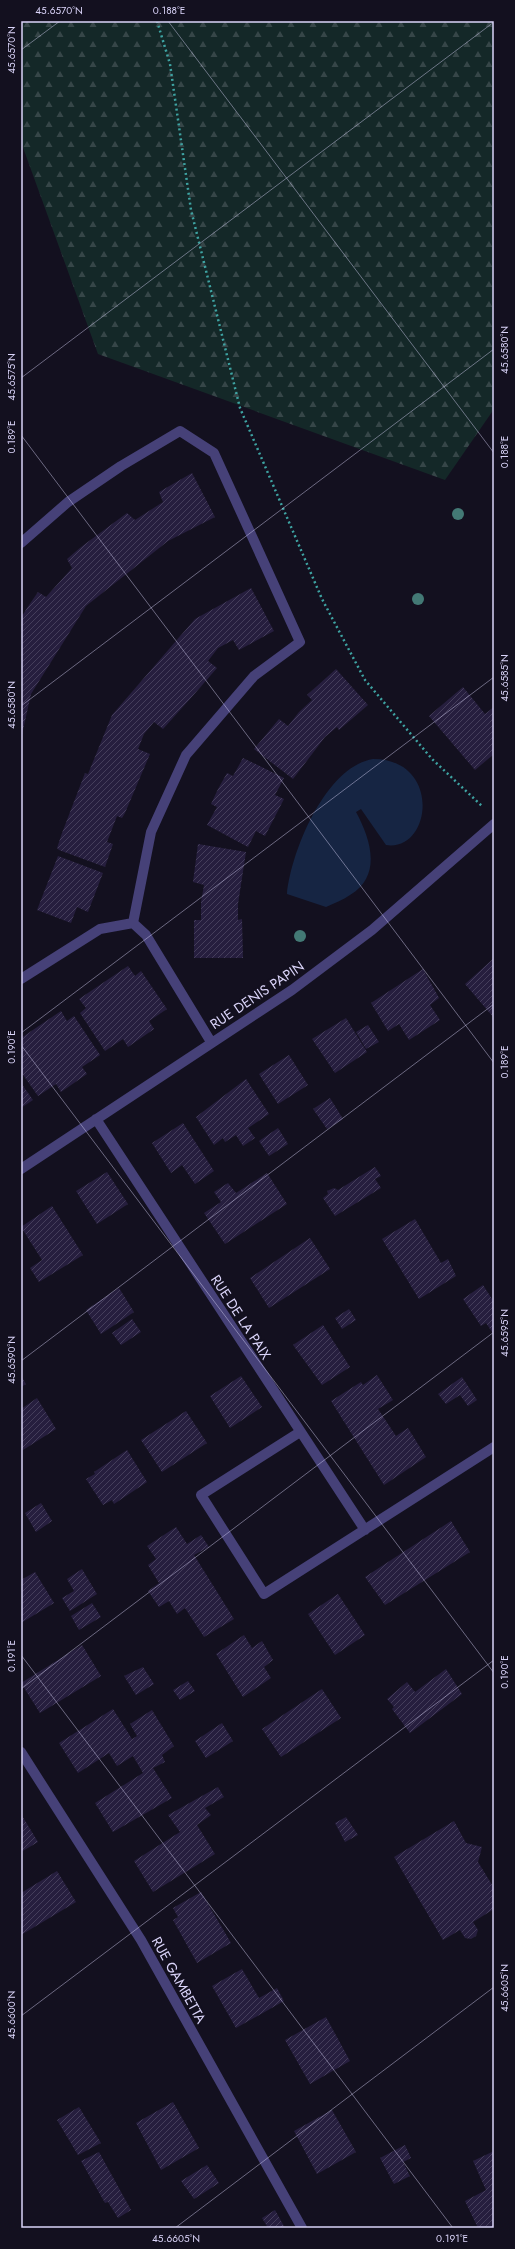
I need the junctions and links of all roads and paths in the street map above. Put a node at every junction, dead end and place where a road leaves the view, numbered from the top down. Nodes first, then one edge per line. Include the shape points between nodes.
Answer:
1 (157, 21) edge
2 (21, 543) edge
3 (488, 812) dead end
4 (494, 824) edge
5 (133, 923) junction
6 (21, 979) edge
7 (211, 1042) junction
8 (96, 1119) junction
9 (21, 1169) edge
10 (300, 1432) junction
11 (494, 1447) edge
12 (365, 1530) junction
13 (21, 1752) edge
14 (302, 2228) edge

1 - 3 path via 170,64 191,210 240,408 322,599 365,680 432,759
2 - 5 street via 68,502 121,466 180,431 214,453 300,642 254,676 186,755 151,832
4 - 7 street, RUE DENIS PAPIN via 372,930 292,990
5 - 6 street via 100,929
5 - 7 street via 146,936
7 - 8 street, RUE DENIS PAPIN
8 - 9 street, RUE DENIS PAPIN
8 - 10 street, RUE DE LA PAIX
10 - 12 street, RUE DE LA PAIX
10 - 12 street via 201,1495 264,1594
11 - 12 street
13 - 14 street, RUE GAMBETTA via 141,1940

